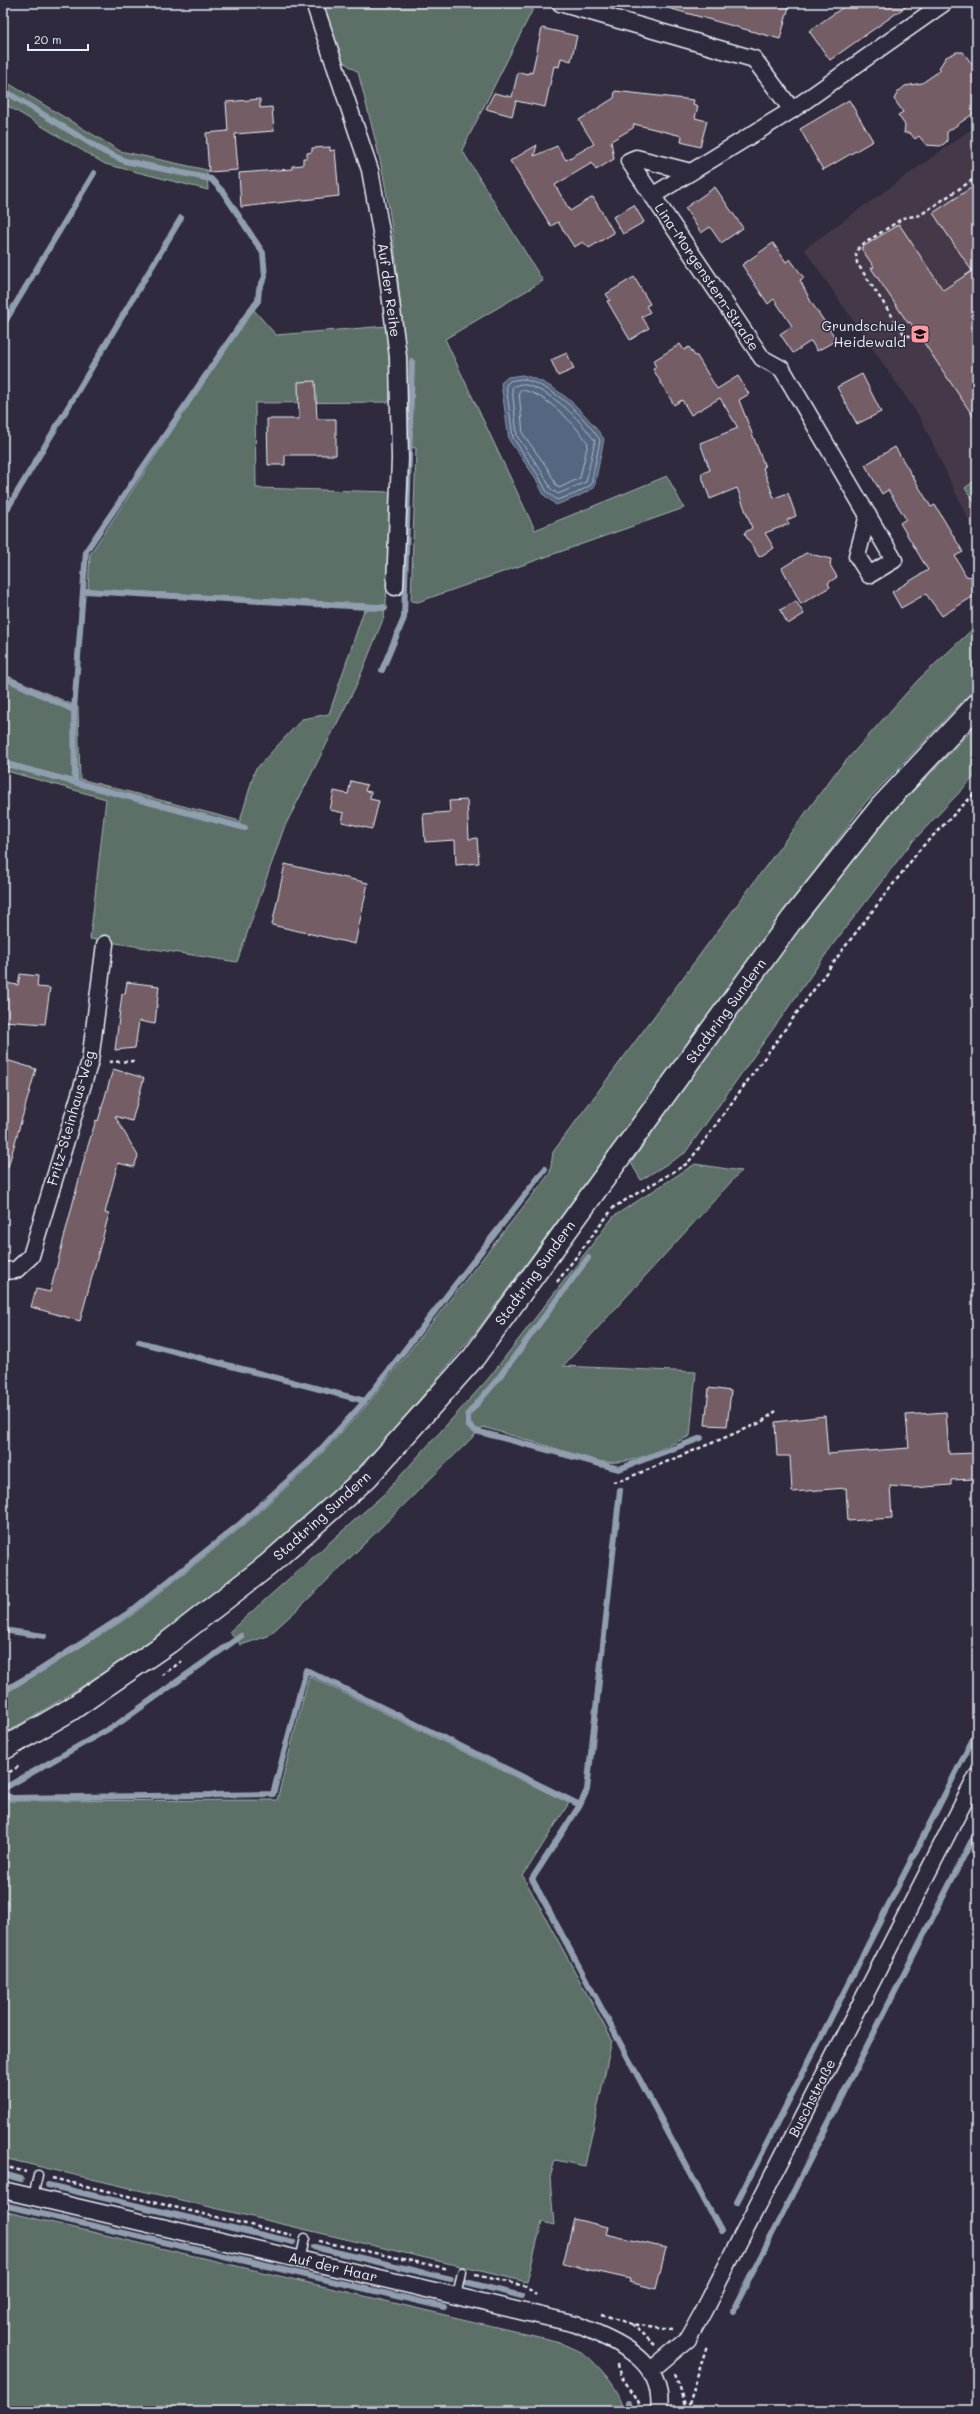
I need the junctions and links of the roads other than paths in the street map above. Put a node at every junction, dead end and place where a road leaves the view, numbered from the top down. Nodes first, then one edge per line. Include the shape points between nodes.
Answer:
1 (314, 3) edge
2 (560, 3) edge
3 (944, 3) edge
4 (792, 110) junction
5 (691, 172) junction
6 (652, 196) junction
7 (868, 515) dead end
8 (395, 588) dead end
9 (977, 705) edge
10 (105, 944) dead end
11 (3, 1271) edge
12 (3, 1749) edge
13 (977, 1776) edge
14 (38, 2175) dead end
15 (3, 2190) edge
16 (33, 2197) junction
17 (305, 2238) dead end
18 (300, 2260) junction
19 (462, 2272) dead end
20 (457, 2296) junction
21 (651, 2370) junction
22 (659, 2411) edge

1 - 8 street, Auf der Reihe via 370,170 385,254 398,357 400,459
2 - 4 street via 754,59
3 - 4 street, Lina-Morgenstern-Straße
4 - 5 street, Lina-Morgenstern-Straße
5 - 6 street, Lina-Morgenstern-Straße
5 - 6 street, Lina-Morgenstern-Straße via 636,158 629,161
6 - 7 street, Lina-Morgenstern-Straße via 762,358 782,369
9 - 12 main road, Stadtring Sundern via 881,807 793,918 474,1357 367,1477 268,1565 169,1642 70,1710
10 - 11 street, Fritz-Steinhaus-Weg via 90,1061 31,1256 16,1270
13 - 21 street, Buschstraße via 703,2312 688,2338
14 - 16 lane
15 - 16 street, Auf der Haar
16 - 18 street, Auf der Haar
17 - 18 lane
18 - 20 street, Auf der Haar
19 - 20 lane
20 - 21 street, Auf der Haar via 576,2324 636,2354
21 - 22 street via 658,2384

